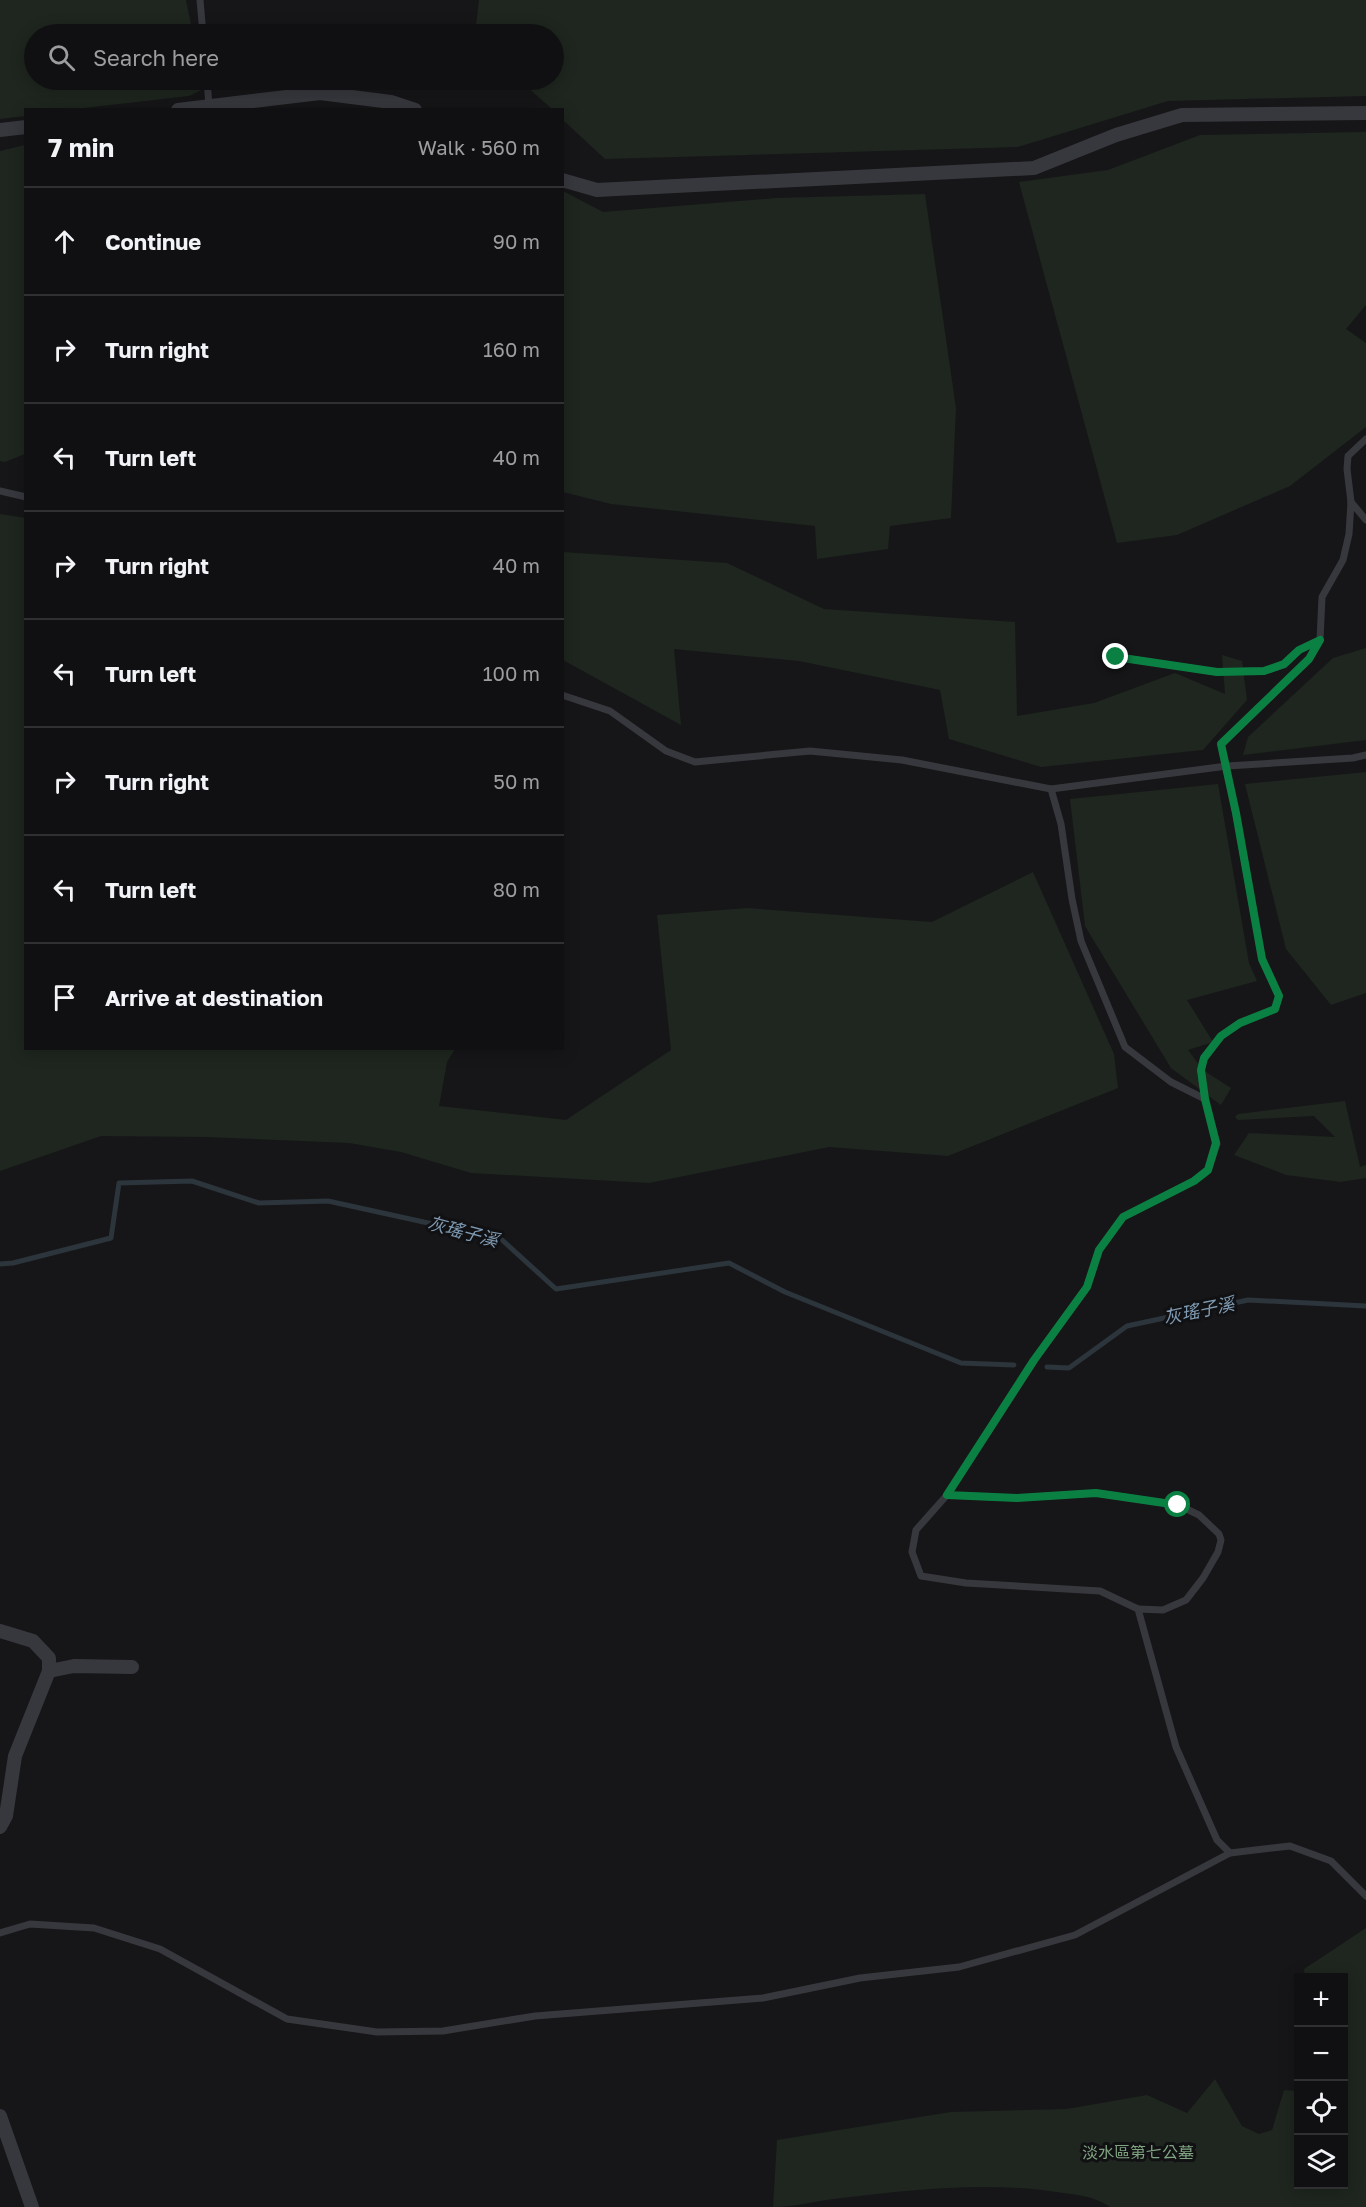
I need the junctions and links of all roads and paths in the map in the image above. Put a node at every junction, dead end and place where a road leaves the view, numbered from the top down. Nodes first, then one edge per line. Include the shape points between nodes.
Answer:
1 (200, 0) edge
2 (202, 24) edge
3 (208, 90) edge
4 (209, 106) junction
5 (194, 108) edge
6 (409, 108) edge
7 (1366, 112) edge
8 (24, 127) edge
9 (0, 130) edge
10 (564, 181) edge
11 (1366, 439) edge
12 (0, 491) edge
13 (24, 497) edge
14 (1351, 502) junction
15 (1366, 520) edge
16 (1320, 640) junction
17 (1116, 657) dead end
18 (564, 696) edge
19 (1366, 755) edge
20 (1227, 766) junction
21 (1051, 789) junction
22 (1205, 1099) junction
23 (947, 1495) junction
24 (1138, 1609) junction
25 (0, 1632) edge
26 (132, 1668) dead end
27 (49, 1671) junction
28 (0, 1827) edge
29 (1230, 1853) junction
30 (1366, 1896) edge
31 (0, 1933) edge
32 (0, 2116) edge
33 (32, 2207) edge

1 - 2 lane
3 - 4 lane
4 - 5 street
4 - 6 street via 320,93
7 - 10 street via 1182,114 1034,168 597,190
8 - 9 street
11 - 14 lane via 1348,456
12 - 13 lane
14 - 15 lane
14 - 16 lane via 1343,560 1322,597
16 - 17 lane via 1299,650 1284,664 1264,671 1217,672
16 - 20 lane via 1309,659 1221,744
18 - 21 lane via 609,711 666,751 695,762 810,751 902,760
19 - 20 lane
20 - 21 lane
20 - 22 lane via 1262,959 1279,996 1275,1009 1240,1023 1221,1036 1204,1058 1201,1070
21 - 22 lane via 1081,941 1125,1047 1171,1082
22 - 23 lane via 1216,1143 1208,1170 1123,1217 1099,1250 1087,1287 1034,1360
23 - 24 lane via 916,1530 912,1552 921,1576 985,1585 1100,1591
23 - 24 lane via 1017,1498 1096,1493 1178,1505 1199,1515 1221,1540 1203,1578 1186,1600 1163,1610
24 - 29 lane via 1176,1748 1217,1840
25 - 27 street via 33,1641 49,1658
26 - 27 street via 74,1666
27 - 28 street via 15,1756 6,1816
29 - 30 lane via 1290,1846 1331,1861
29 - 31 lane via 1075,1935 959,1967 860,1978 763,1998 535,2016 443,2031 377,2032 287,2019 160,1949 94,1928 30,1924
32 - 33 street

